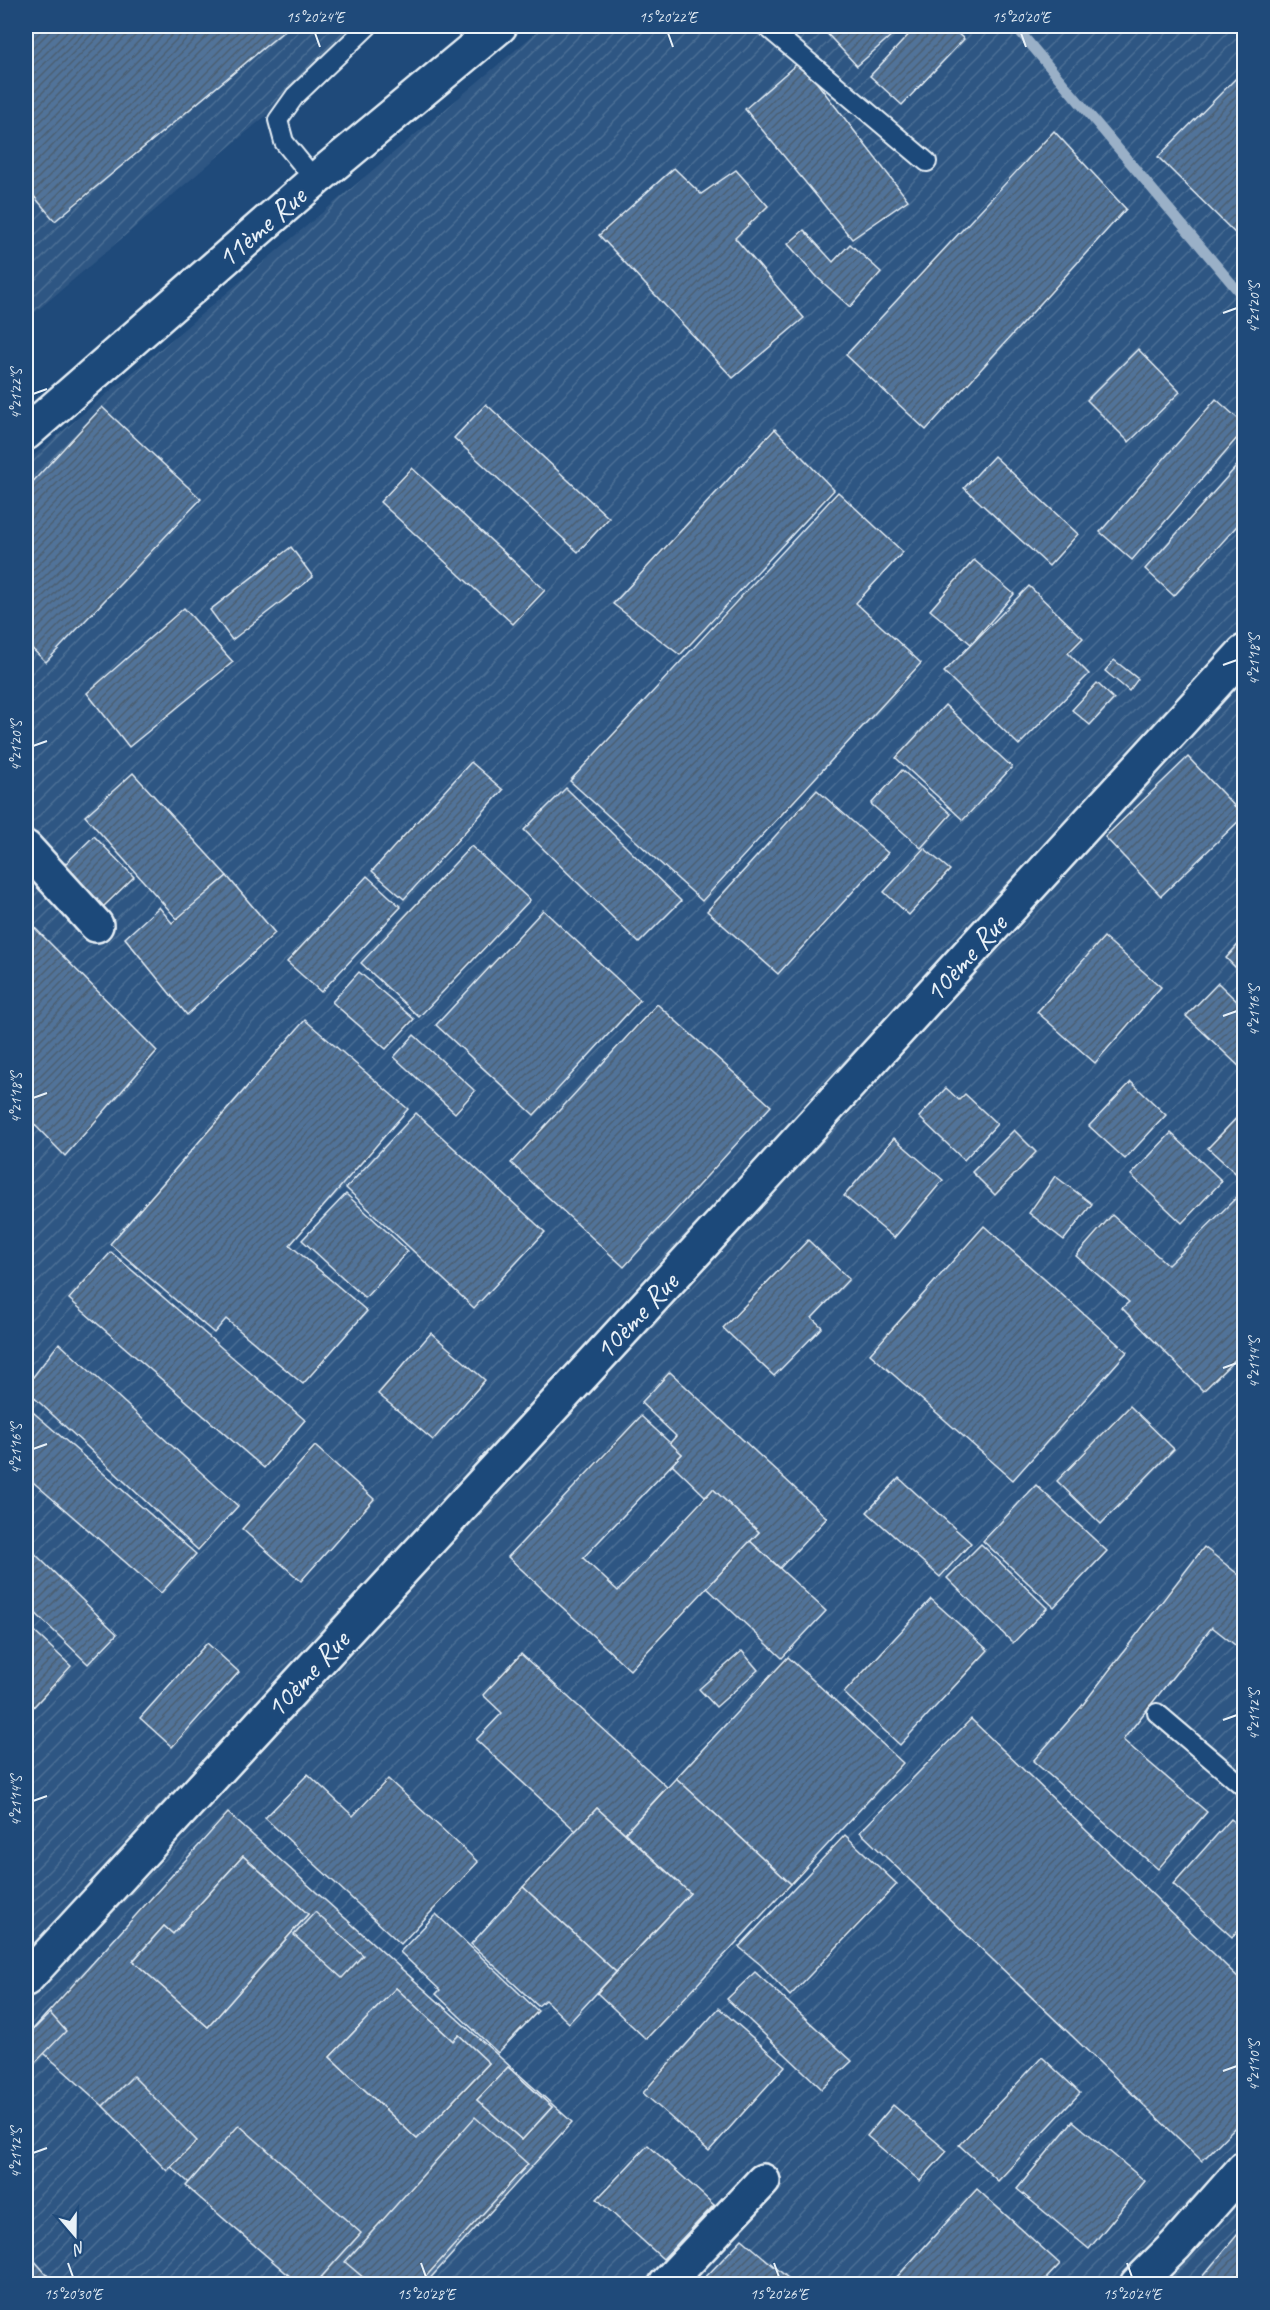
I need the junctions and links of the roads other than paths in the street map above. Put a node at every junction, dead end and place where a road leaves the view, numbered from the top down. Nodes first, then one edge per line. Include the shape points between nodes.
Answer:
1 (368, 26) edge
2 (500, 26) edge
3 (766, 26) edge
4 (927, 162) dead end
5 (315, 180) junction
6 (26, 433) edge
7 (1245, 652) edge
8 (26, 848) edge
9 (96, 925) dead end
10 (1157, 1713) dead end
11 (1245, 1787) edge
12 (26, 1979) edge
13 (1245, 2168) edge
14 (763, 2181) dead end
15 (666, 2284) edge
16 (1137, 2284) edge

1 - 5 lane via 295,96 278,120 284,141
2 - 5 street, 11ème Rue
3 - 4 lane
5 - 6 street, 11ème Rue
7 - 12 street, 10ème Rue
8 - 9 street
10 - 11 lane
13 - 16 street
14 - 15 street

